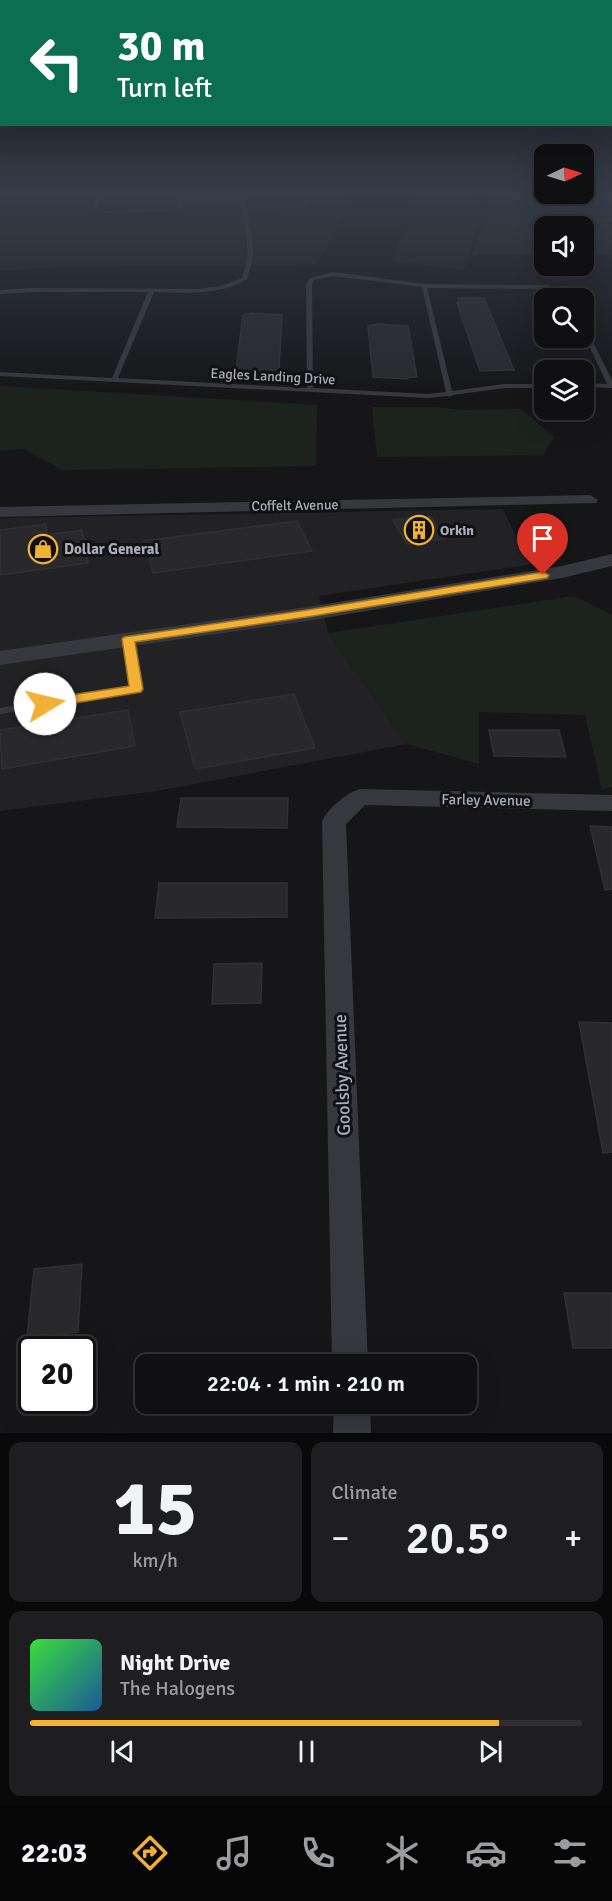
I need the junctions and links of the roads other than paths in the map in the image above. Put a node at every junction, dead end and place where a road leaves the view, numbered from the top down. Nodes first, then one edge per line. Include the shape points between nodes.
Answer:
1 (249, 260) edge
2 (424, 286) junction
3 (551, 288) edge
4 (0, 292) edge
5 (151, 292) junction
6 (593, 348) edge
7 (0, 374) edge
8 (114, 380) junction
9 (594, 385) edge
10 (611, 385) edge
11 (534, 386) edge
12 (310, 390) junction
13 (450, 395) junction
14 (590, 500) dead end
15 (0, 512) edge
16 (612, 560) edge
17 (128, 639) junction
18 (0, 658) edge
19 (0, 711) edge
20 (360, 797) joint
21 (612, 803) edge
22 (350, 1354) edge
23 (352, 1414) edge
24 (352, 1433) edge

1 - 5 lane via 244,279 221,289
2 - 3 lane
2 - 12 lane via 350,275 312,279
2 - 13 lane
4 - 5 lane
5 - 8 lane
6 - 10 lane
7 - 8 lane, Eagles Landing Drive
8 - 12 lane, Eagles Landing Drive
9 - 10 lane
11 - 13 lane, Eagles Landing Drive via 504,386
12 - 13 lane, Eagles Landing Drive
14 - 15 street, Coffelt Avenue
16 - 17 street via 562,572 307,614
17 - 18 street
17 - 19 lane via 136,689
20 - 21 street, Farley Avenue
20 - 22 street, Goolsby Avenue via 334,821
23 - 24 street

